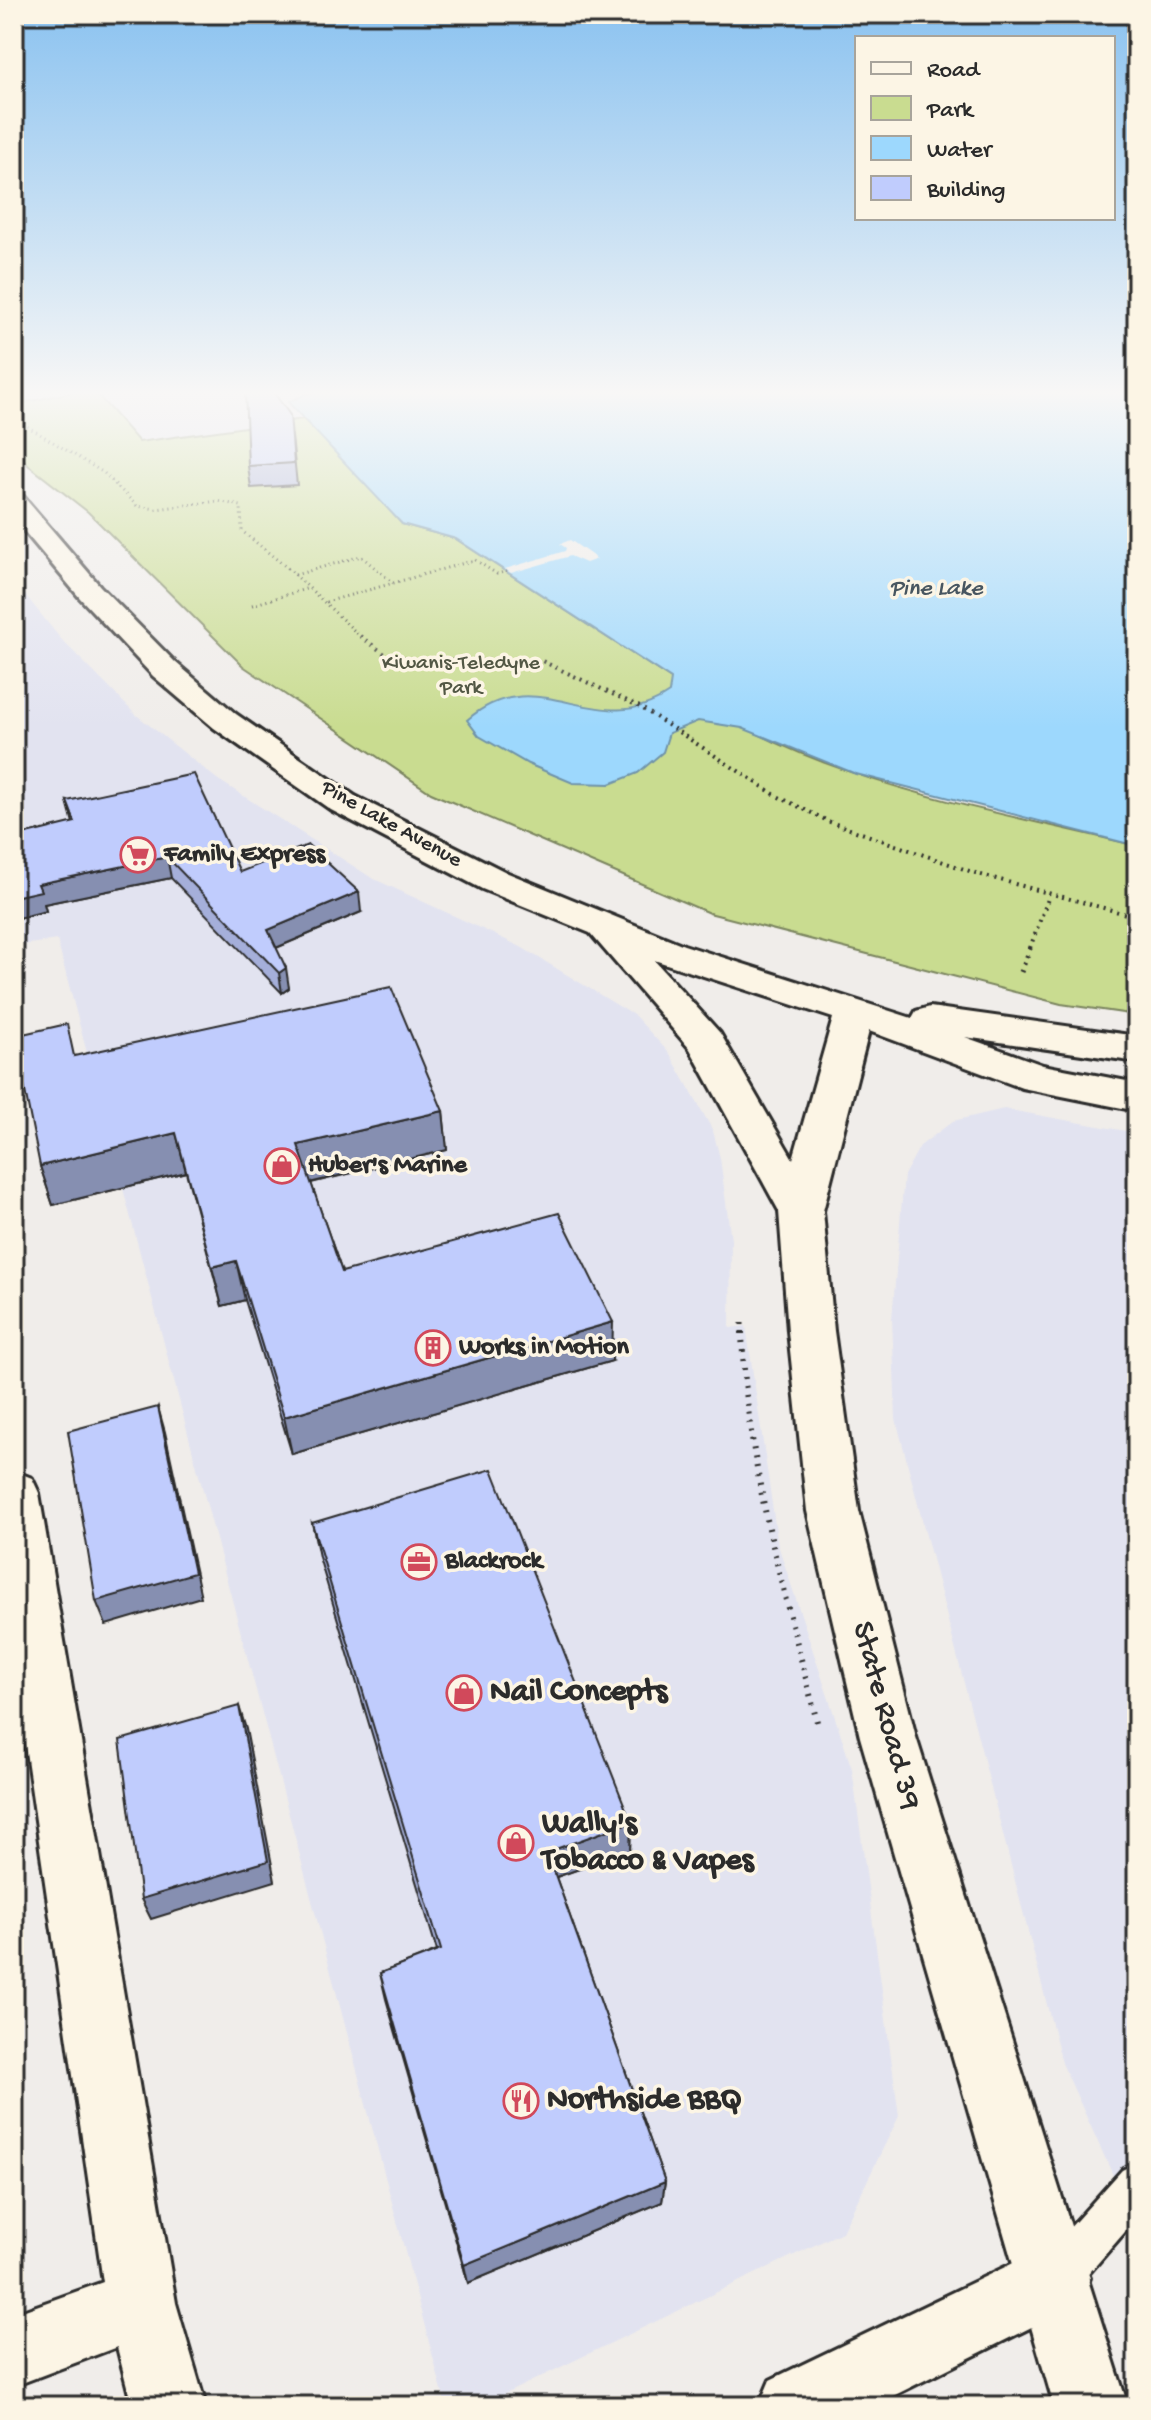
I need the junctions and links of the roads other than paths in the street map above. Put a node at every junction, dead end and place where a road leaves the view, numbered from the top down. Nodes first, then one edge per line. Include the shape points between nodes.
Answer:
1 (15, 503) edge
2 (602, 925) junction
3 (854, 1011) junction
4 (1137, 1049) edge
5 (1137, 1097) edge
6 (801, 1211) junction
7 (14, 1493) edge
8 (1137, 2185) edge
9 (1055, 2278) junction
10 (141, 2303) junction
11 (14, 2350) edge
12 (169, 2406) edge
13 (796, 2406) edge
14 (1091, 2406) edge

1 - 2 main road, Pine Lake Avenue via 153,658 225,721 343,803 495,881
2 - 3 main road, Pine Lake Avenue via 671,953
2 - 6 main road via 706,1042
3 - 4 main road, Pine Lake Avenue
3 - 5 main road, Pine Lake Avenue via 1036,1078
3 - 6 main road, State Road 39
6 - 9 main road, State Road 39 via 833,1511 888,1737
7 - 10 main road
8 - 9 lane
9 - 13 main road
9 - 14 main road, State Road 39
10 - 11 main road
10 - 12 main road

